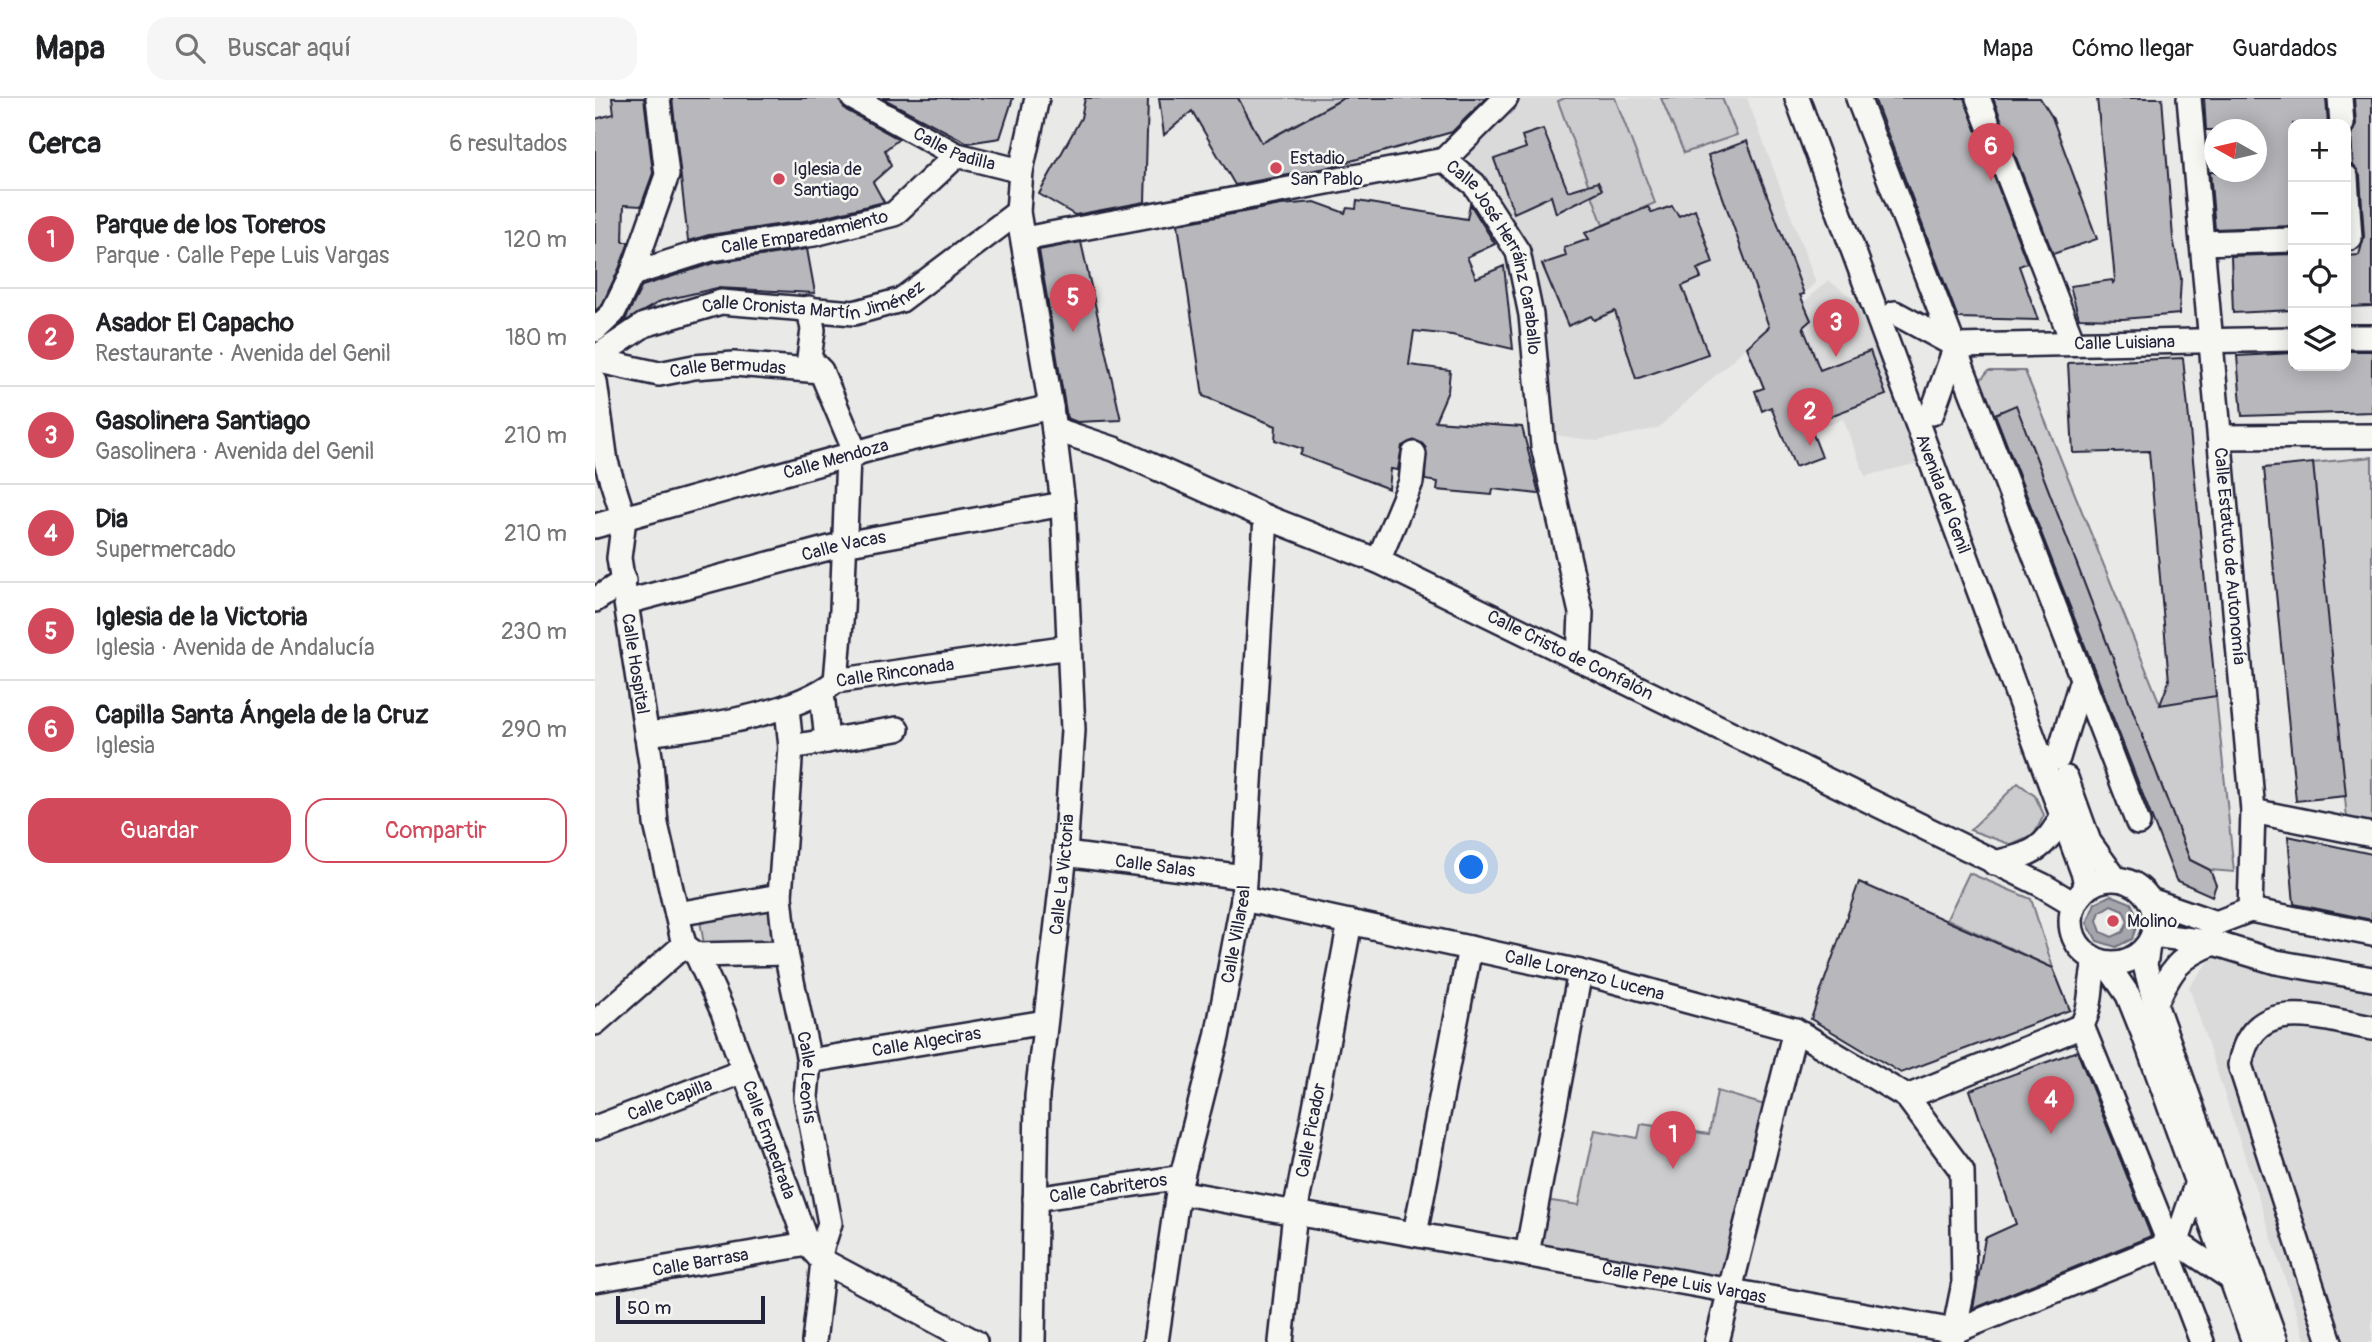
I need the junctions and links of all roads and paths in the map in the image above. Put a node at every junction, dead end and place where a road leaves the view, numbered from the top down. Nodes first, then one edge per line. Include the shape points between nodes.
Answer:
1 (658, 98) edge
2 (853, 98) edge
3 (1037, 98) edge
4 (1506, 98) edge
5 (1797, 98) edge
6 (1813, 98) edge
7 (1858, 98) edge
8 (1978, 98) edge
9 (2189, 98) edge
10 (2340, 98) edge
11 (2342, 119) edge
12 (957, 155) junction
13 (1444, 160) junction
14 (1021, 171) junction
15 (2347, 182) edge
16 (1018, 212) junction
17 (2356, 238) edge
18 (1024, 239) junction
19 (2288, 240) edge
20 (2202, 243) junction
21 (632, 274) junction
22 (809, 308) junction
23 (1895, 313) junction
24 (595, 330) edge
25 (2351, 337) edge
26 (2372, 337) edge
27 (2288, 338) edge
28 (2211, 340) junction
29 (2073, 343) junction
30 (1956, 346) junction
31 (595, 359) edge
32 (821, 371) junction
33 (595, 382) edge
34 (1932, 413) junction
35 (1052, 418) junction
36 (2372, 436) edge
37 (2220, 437) junction
38 (1414, 454) dead end
39 (852, 455) junction
40 (1063, 504) junction
41 (1266, 517) junction
42 (624, 519) junction
43 (595, 526) edge
44 (844, 544) junction
45 (1378, 561) junction
46 (626, 592) junction
47 (595, 600) edge
48 (1069, 648) junction
49 (1579, 659) junction
50 (2082, 679) junction
51 (829, 687) junction
52 (787, 708) junction
53 (897, 729) dead end
54 (646, 734) junction
55 (827, 741) junction
56 (791, 747) junction
57 (2059, 758) junction
58 (2253, 811) junction
59 (2063, 816) junction
60 (2138, 823) dead end
61 (2372, 835) edge
62 (1065, 854) junction
63 (1994, 863) junction
64 (2115, 878) junction
65 (1244, 888) junction
66 (780, 896) junction
67 (2080, 896) junction
68 (2150, 902) junction
69 (2250, 910) junction
70 (677, 914) junction
71 (1350, 922) junction
72 (2372, 934) edge
73 (2151, 940) junction
74 (2214, 943) junction
75 (1469, 948) junction
76 (691, 950) junction
77 (786, 953) junction
78 (2101, 962) junction
79 (1580, 972) junction
80 (2372, 979) edge
81 (2154, 1004) junction
82 (1045, 1022) junction
83 (595, 1023) edge
84 (2082, 1026) junction
85 (2372, 1028) edge
86 (1795, 1030) junction
87 (809, 1061) junction
88 (744, 1071) junction
89 (1907, 1097) junction
90 (595, 1128) edge
91 (2197, 1182) junction
92 (1180, 1184) junction
93 (1035, 1199) junction
94 (1295, 1213) junction
95 (1415, 1234) junction
96 (2171, 1243) junction
97 (816, 1254) junction
98 (1527, 1254) junction
99 (2232, 1279) junction
100 (595, 1280) edge
101 (1728, 1290) junction
102 (1953, 1336) edge
103 (814, 1342) edge
104 (975, 1342) edge
105 (1033, 1342) edge
106 (1156, 1342) edge
107 (1281, 1342) edge
108 (1717, 1342) edge
109 (2202, 1342) edge
110 (2255, 1342) edge
111 (2276, 1342) edge
112 (2330, 1342) edge

1 - 21 street via 667,175
2 - 12 street, Calle Padilla
3 - 14 street, Calle La Victoria
4 - 13 street
5 - 59 street, Avenida del Genil
6 - 23 street, Avenida del Genil
7 - 30 street
8 - 29 street
9 - 20 street, Calle Estatuto de Autonomía
10 - 11 street
12 - 14 street, Calle Padilla
12 - 21 street, Calle Emparedamiento via 894,214 814,234 711,249
13 - 18 street, Calle José Herráinz Caraballo
13 - 49 street, Calle José Herráinz Caraballo via 1474,184 1518,252 1531,315 1543,446 1581,613
14 - 16 street, Calle La Victoria
15 - 17 street
16 - 18 street, Calle La Victoria
16 - 22 street, Calle Cronista Martín Jiménez via 901,300 854,313
18 - 35 street, Calle La Victoria
19 - 20 street
20 - 28 street, Calle Estatuto de Autonomía
21 - 24 street via 613,313
22 - 31 street, Calle Cronista Martín Jiménez via 721,302 644,325
22 - 32 street via 813,330 809,358
23 - 30 street, Calle Luisiana
23 - 34 street, Avenida del Genil
25 - 26 street
27 - 28 street, Calle Luisiana
28 - 29 street, Calle Luisiana
28 - 37 street, Calle Estatuto de Autonomía
29 - 30 street, Calle Luisiana
30 - 34 street
30 - 50 street via 1979,417
31 - 32 street, Calle Bermudas via 659,374 734,364
32 - 39 street
33 - 42 street, Calle Hospital via 606,462
34 - 57 street, Avenida del Genil
35 - 39 street, Calle Mendoza via 892,443
35 - 40 street, Calle La Victoria
35 - 41 street, Calle Cristo de Confalón
36 - 37 street
37 - 58 street, Calle Estatuto de Autonomía
38 - 45 street via 1411,482
39 - 42 street, Calle Mendoza
39 - 44 street
40 - 44 street, Calle Vacas
40 - 48 street, Calle La Victoria
41 - 45 street, Calle Cristo de Confalón
41 - 65 street, Calle Villareal
42 - 43 street, Calle Mendoza
42 - 46 street, Calle Hospital via 619,558
44 - 46 street, Calle Vacas
44 - 51 street
45 - 49 street, Calle Cristo de Confalón
46 - 47 street, Calle Vacas
46 - 54 street, Calle Hospital
48 - 51 street, Calle Rinconada
48 - 62 street, Calle La Victoria via 1073,730
49 - 63 street, Calle Cristo de Confalón
50 - 57 street
50 - 60 street
51 - 52 street, Calle Rinconada
51 - 55 street
52 - 54 street, Calle Rinconada
52 - 56 street, Calle Leonís
53 - 55 street
54 - 70 street, Calle Hospital via 656,824
55 - 56 street
56 - 66 street, Calle Leonís
57 - 64 street, Avenida del Genil via 2089,842
58 - 61 street
58 - 69 street, Calle Estatuto de Autonomía
59 - 63 street via 2040,849
59 - 67 street, Avenida del Genil via 2084,875
62 - 65 street, Calle Salas
62 - 82 street, Calle La Victoria
63 - 67 street, Calle Cristo de Confalón
64 - 67 street via 2099,880
64 - 68 street via 2135,885
65 - 71 street, Calle Lorenzo Lucena
65 - 92 street, Calle Villareal via 1217,1037
66 - 70 street
66 - 77 street, Calle Leonís
67 - 78 street via 2071,917 2076,943
68 - 69 street via 2216,923
68 - 73 street via 2155,914
68 - 74 street
69 - 72 street
70 - 76 street, Calle Hospital
71 - 75 street, Calle Lorenzo Lucena
71 - 94 street, Calle Picador
73 - 74 street
73 - 78 street via 2130,960
73 - 81 street via 2145,965
74 - 80 street via 2276,962
74 - 81 street via 2176,964
75 - 79 street, Calle Lorenzo Lucena
75 - 95 street
76 - 77 street
76 - 83 street
76 - 88 street, Calle Empedrada via 723,1012
77 - 87 street, Calle Leonís
78 - 84 street via 2091,979 2091,1006
78 - 91 street via 2128,995
79 - 86 street, Calle Lorenzo Lucena
79 - 98 street
81 - 111 street
82 - 87 street, Calle Algeciras
82 - 93 street, Calle La Victoria via 1037,1097
84 - 89 street
84 - 96 street
85 - 112 street via 2307,1016 2277,1017 2250,1034 2240,1065
86 - 89 street, Calle Lorenzo Lucena
86 - 101 street
87 - 97 street, Calle Leonís via 806,1097 830,1223
88 - 90 street, Calle Capilla
88 - 97 street, Calle Empedrada
89 - 102 street via 1962,1171 1964,1283
91 - 96 street
91 - 99 street
92 - 93 street, Calle Cabriteros
92 - 94 street, Calle Pepe Luis Vargas
92 - 106 street, Calle Villareal
93 - 105 street, Calle La Victoria
94 - 95 street, Calle Pepe Luis Vargas
94 - 107 street, Calle Picador
95 - 98 street, Calle Pepe Luis Vargas
96 - 99 street
96 - 102 street
96 - 109 street
97 - 100 street, Calle Barrasa
97 - 103 street, Calle Empedrada
97 - 104 street
98 - 101 street, Calle Pepe Luis Vargas
99 - 110 street
101 - 102 street, Calle Pepe Luis Vargas
101 - 108 street

